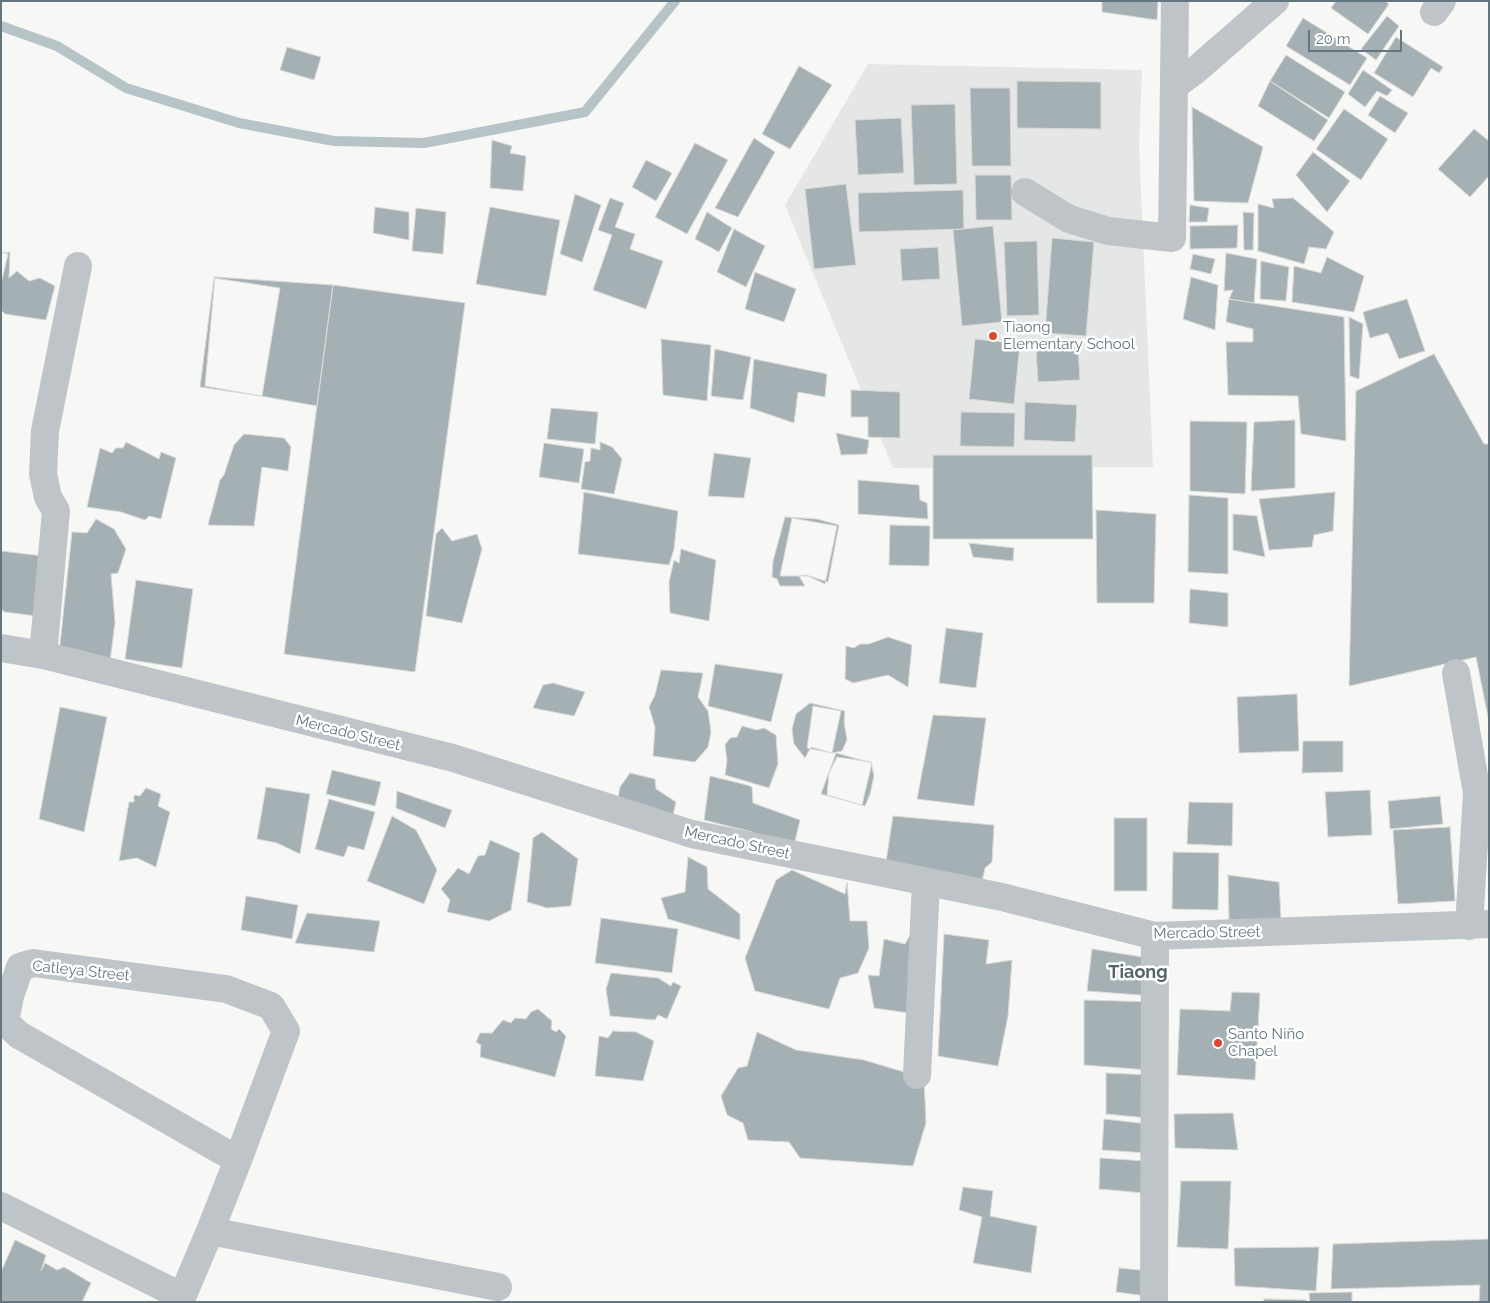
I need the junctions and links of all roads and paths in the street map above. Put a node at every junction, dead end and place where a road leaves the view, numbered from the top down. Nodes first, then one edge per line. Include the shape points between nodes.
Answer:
1 (1175, 1) edge
2 (1276, 1) edge
3 (1174, 86) junction
4 (1025, 192) dead end
5 (78, 266) dead end
6 (1, 648) edge
7 (43, 655) junction
8 (1456, 673) dead end
9 (926, 882) junction
10 (1479, 925) edge
11 (1155, 936) junction
12 (917, 1075) dead end
13 (238, 1160) junction
14 (1, 1206) edge
15 (210, 1232) junction
16 (498, 1287) dead end
17 (180, 1299) edge
18 (1154, 1302) edge

1 - 3 street
2 - 3 street
3 - 4 street via 1172,238 1108,231 1077,221
5 - 7 street via 45,431 43,474 48,497 56,511
6 - 7 street, Mercado Street
7 - 9 street, Mercado Street via 453,758 692,834
8 - 10 street via 1477,793
9 - 11 street, Mercado Street via 1002,897
9 - 12 street
10 - 11 street, Mercado Street
11 - 18 street
13 - 13 street, Catleya Street via 19,1035 5,1022 20,967 33,963 226,989 270,1006 286,1031
13 - 15 street, Catleya Street
14 - 17 street
15 - 16 street
15 - 17 street, Catleya Street

